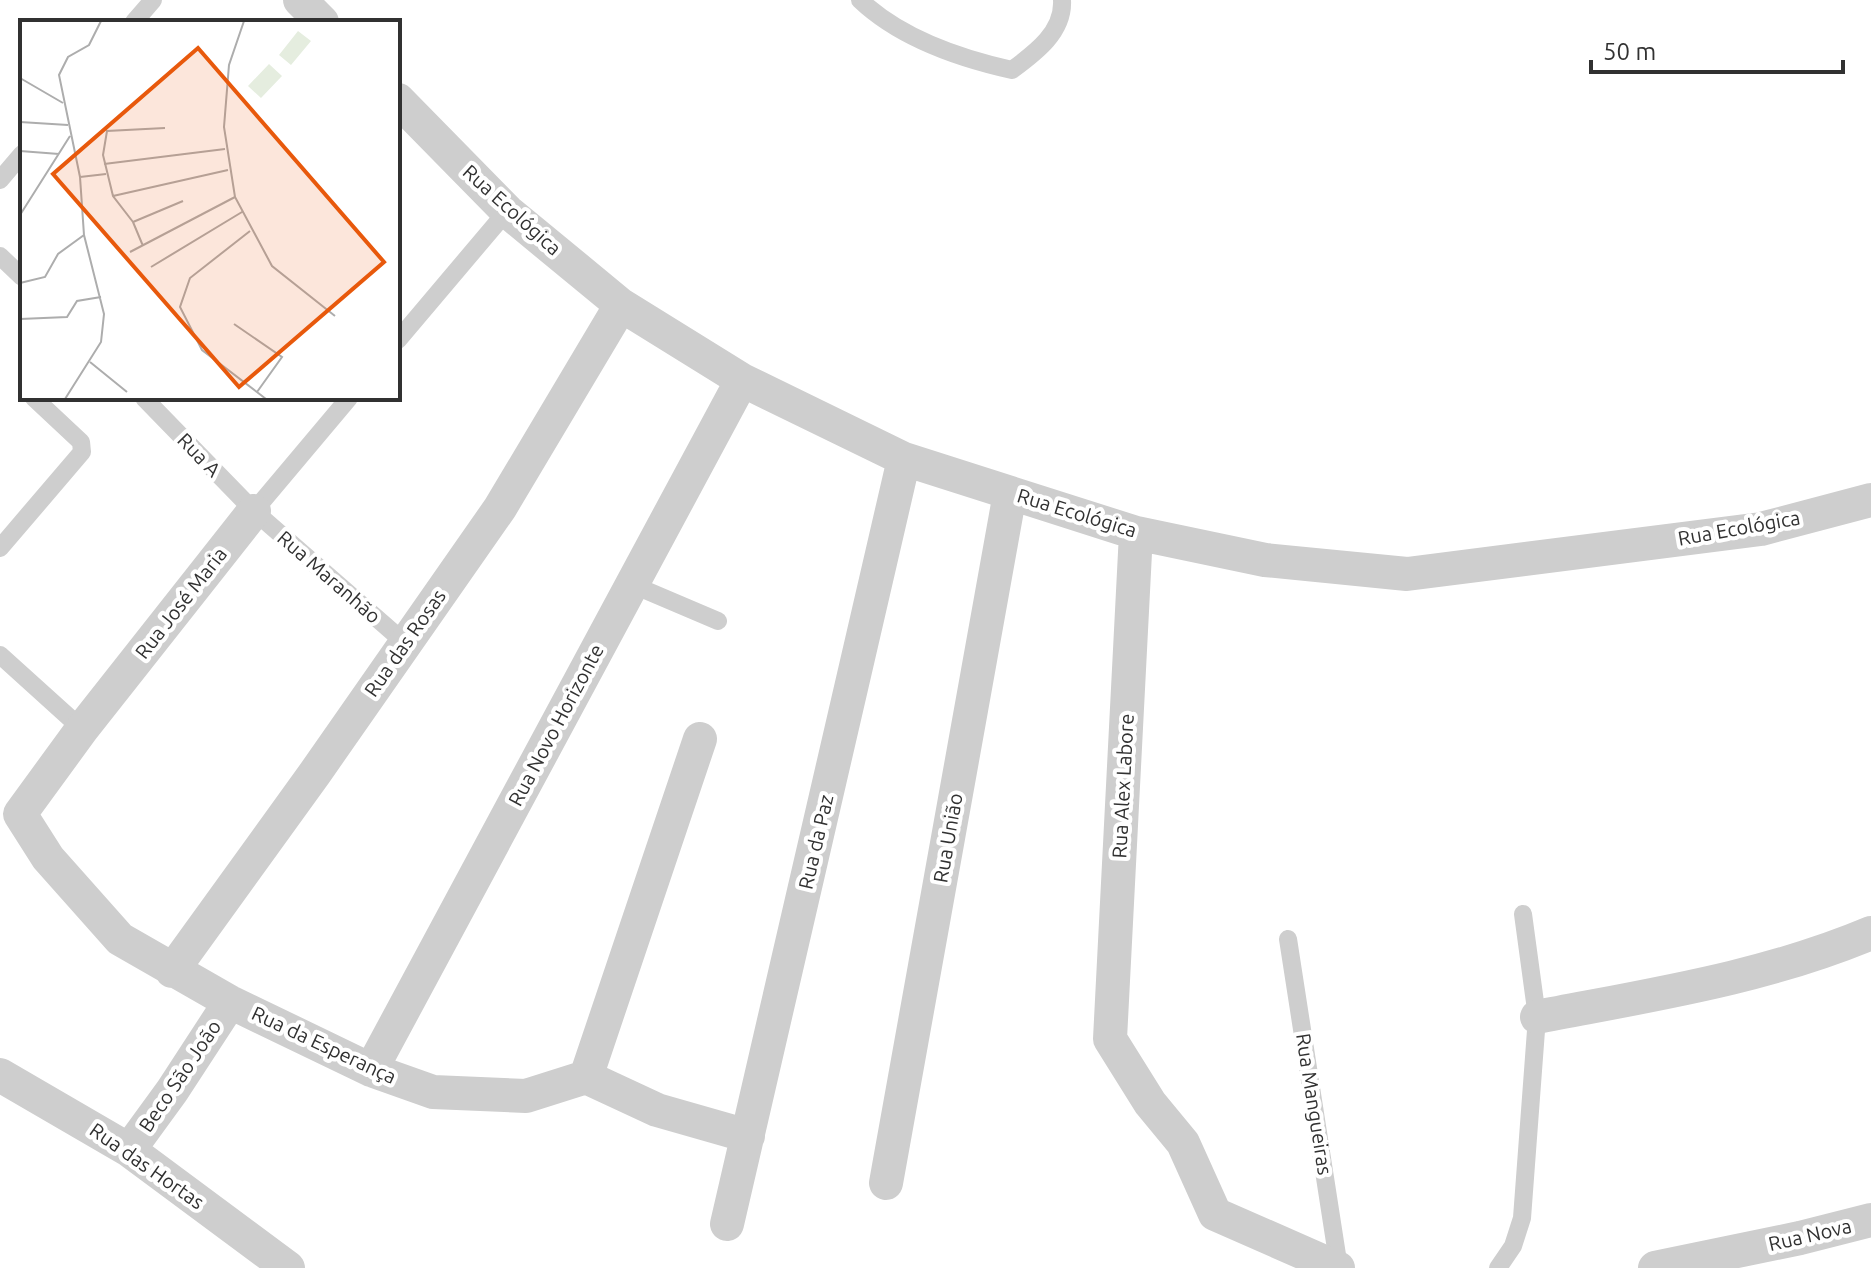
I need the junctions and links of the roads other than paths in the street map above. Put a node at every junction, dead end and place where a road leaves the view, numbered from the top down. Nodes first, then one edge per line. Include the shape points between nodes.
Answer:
1 (153, 0) edge
2 (300, 0) edge
3 (860, 0) edge
4 (1062, 0) edge
5 (136, 20) edge
6 (320, 20) edge
7 (400, 102) edge
8 (20, 156) edge
9 (0, 180) edge
10 (507, 211) junction
11 (0, 256) edge
12 (20, 275) edge
13 (621, 305) junction
14 (400, 338) edge
15 (742, 380) junction
16 (36, 400) edge
17 (146, 400) edge
18 (347, 400) edge
19 (904, 459) junction
20 (1010, 493) junction
21 (1871, 500) edge
22 (254, 511) junction
23 (1136, 533) junction
24 (0, 548) edge
25 (631, 584) junction
26 (718, 621) dead end
27 (404, 642) junction
28 (0, 655) edge
29 (82, 729) junction
30 (700, 739) dead end
31 (20, 814) joint
32 (1523, 914) dead end
33 (1871, 933) edge
34 (1288, 939) dead end
35 (172, 971) junction
36 (230, 1002) junction
37 (1537, 1017) junction
38 (371, 1070) junction
39 (0, 1075) edge
40 (586, 1077) junction
41 (748, 1136) junction
42 (129, 1150) junction
43 (886, 1183) dead end
44 (1871, 1220) edge
45 (727, 1224) dead end
46 (288, 1268) edge
47 (1339, 1268) edge
48 (1498, 1268) edge
49 (1655, 1268) edge

1 - 5 lane
2 - 6 street
3 - 4 lane via 876,16 959,58 1012,70 1042,48 1063,14
7 - 10 street, Rua Ecológica
8 - 9 lane
10 - 13 street, Rua Ecológica
10 - 14 lane
11 - 12 lane
13 - 15 street, Rua Ecológica
13 - 27 street, Rua das Rosas via 500,508
15 - 19 street, Rua Ecológica
15 - 25 street, Rua Novo Horizonte
16 - 24 lane via 81,442 82,452
17 - 22 lane, Rua A
18 - 22 lane, Rua José Maria
19 - 20 street, Rua Ecológica
19 - 41 street, Rua da Paz
20 - 23 street, Rua Ecológica
20 - 43 street, Rua União
21 - 23 street, Rua Ecológica via 1761,529 1407,574 1265,560
22 - 27 lane, Rua Maranhão
22 - 29 street, Rua José Maria
23 - 47 street, Rua Alex Labore via 1110,1039 1150,1103 1183,1143 1215,1214
25 - 26 lane
25 - 38 street, Rua Novo Horizonte
27 - 35 street, Rua das Rosas
28 - 29 lane
29 - 31 street, Rua José Maria
30 - 40 street
31 - 35 street, Rua da Esperança via 48,858 120,939
32 - 37 lane
33 - 37 street via 1735,979
34 - 47 lane, Rua Mangueiras
35 - 36 street, Rua da Esperança
36 - 38 street, Rua da Esperança
36 - 42 street, Beco São João
37 - 48 lane via 1522,1218 1513,1246
38 - 40 street, Rua da Esperança via 433,1092 526,1096
39 - 42 street, Rua das Hortas
40 - 41 street via 657,1110
41 - 45 street, Rua da Paz
42 - 46 street, Rua das Hortas
44 - 49 street, Rua Nova

